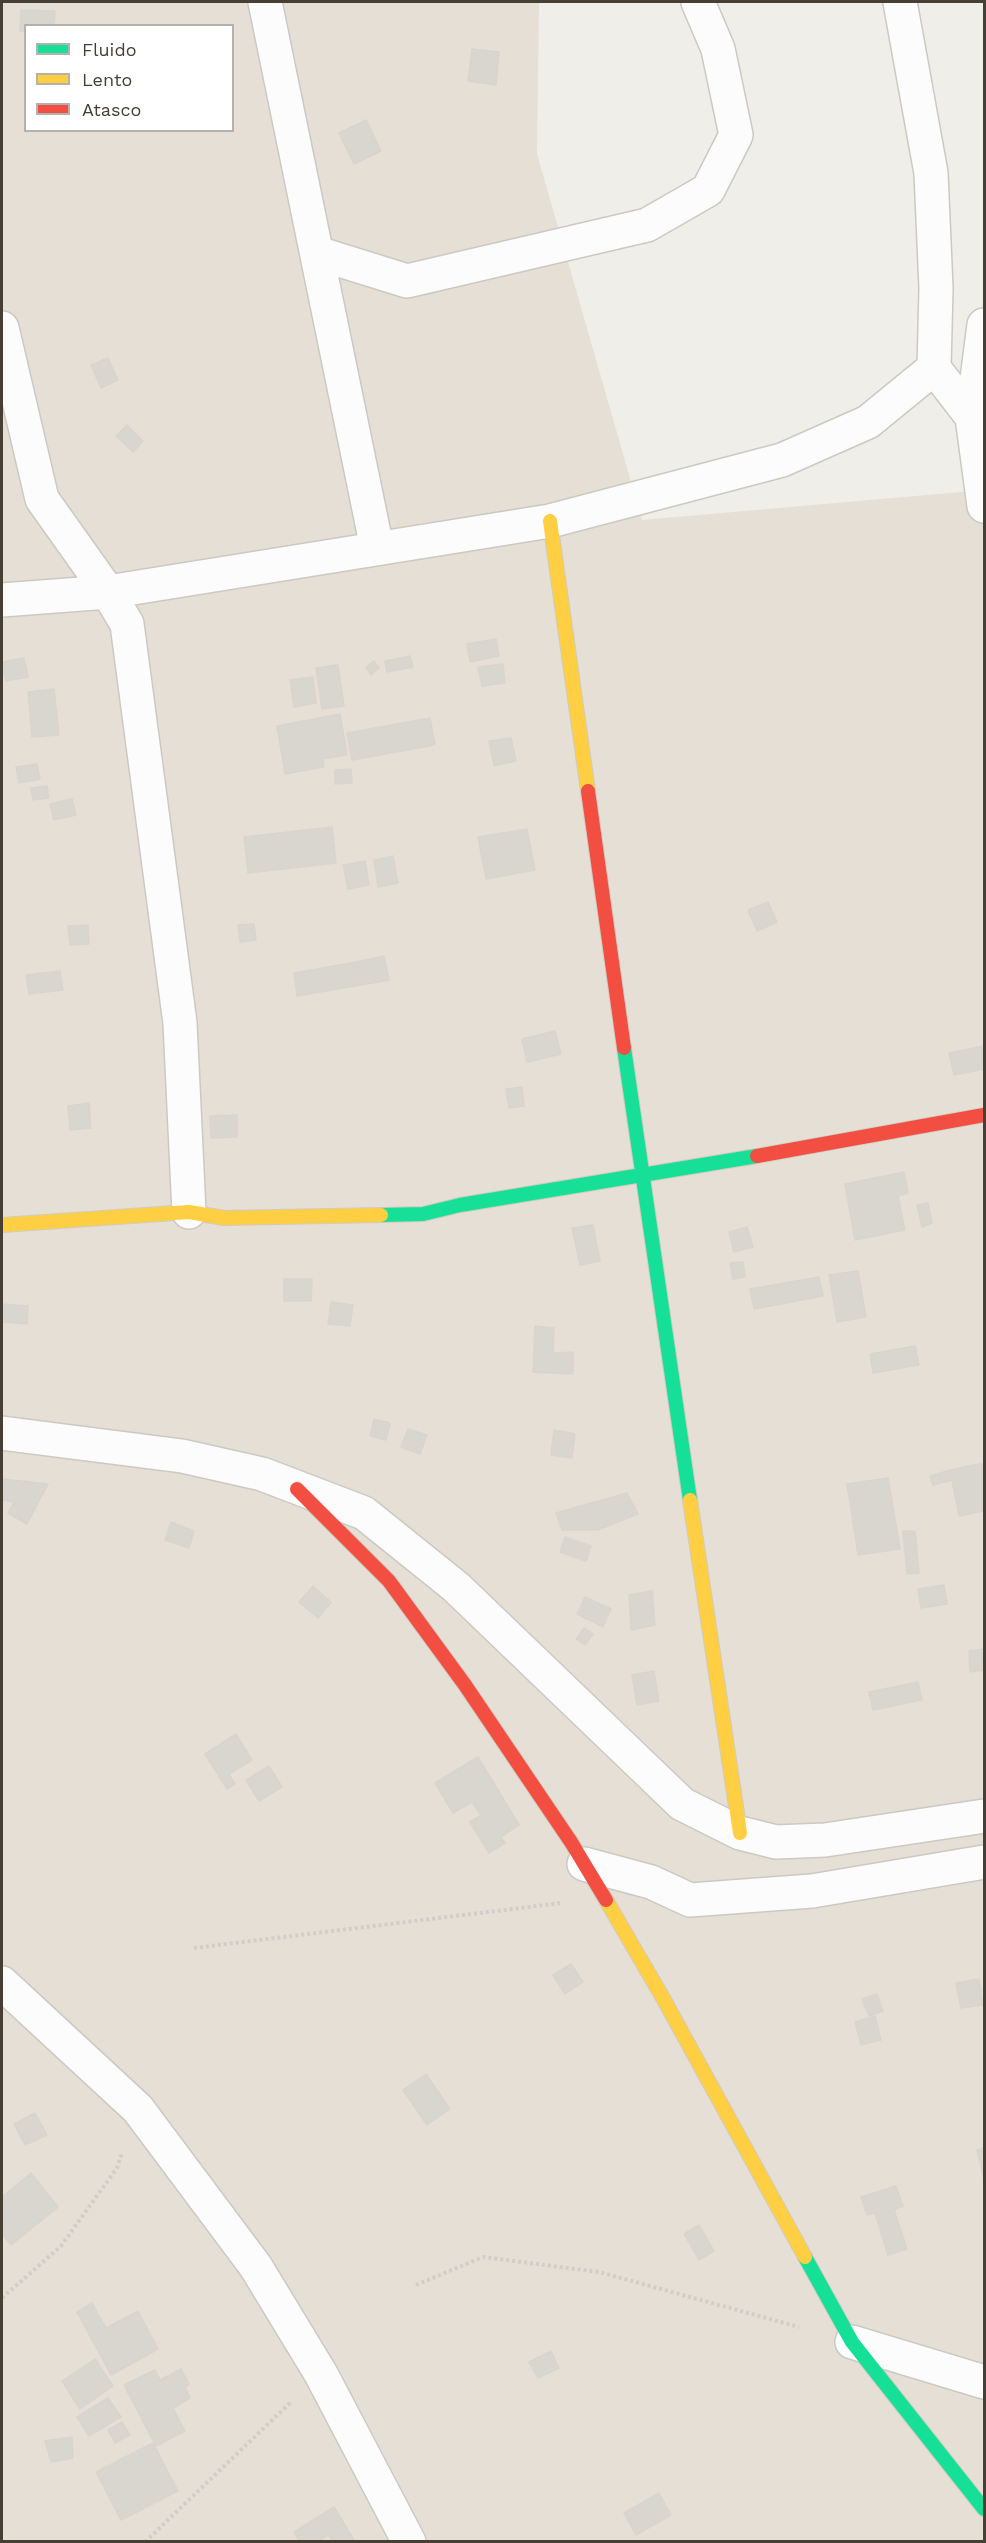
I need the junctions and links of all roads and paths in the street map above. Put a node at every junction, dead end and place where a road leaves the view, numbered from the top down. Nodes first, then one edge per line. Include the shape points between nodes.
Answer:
1 (265, 2) edge
2 (698, 2) edge
3 (900, 2) edge
4 (317, 253) junction
5 (984, 325) edge
6 (2, 328) edge
7 (934, 369) junction
8 (972, 417) junction
9 (984, 506) edge
10 (550, 521) junction
11 (377, 548) junction
12 (108, 592) junction
13 (2, 600) edge
14 (984, 1115) edge
15 (642, 1177) junction
16 (189, 1212) junction
17 (2, 1225) edge
18 (2, 1433) edge
19 (297, 1489) junction
20 (984, 1816) edge
21 (740, 1833) junction
22 (984, 1863) edge
23 (584, 1864) junction
24 (604, 1897) junction
25 (194, 1948) dead end
26 (2, 1983) edge
27 (138, 2109) junction
28 (416, 2284) dead end
29 (2, 2298) edge
30 (852, 2342) junction
31 (321, 2374) junction
32 (984, 2382) edge
33 (984, 2509) edge
34 (145, 2541) edge
35 (409, 2541) edge

1 - 4 street
2 - 4 street via 718,49 736,135 708,190 647,225 407,280
3 - 7 street via 931,173 936,288
4 - 11 street
5 - 8 street
6 - 12 street via 42,498
7 - 8 street
7 - 10 street via 868,422 782,460
8 - 9 street
10 - 11 street
10 - 15 street
11 - 12 street
12 - 13 street
12 - 16 street via 127,624 153,814 180,1023
14 - 15 street
15 - 16 street via 423,1214 224,1218
15 - 21 street
16 - 17 street
18 - 19 street via 182,1456 262,1474
19 - 21 street via 364,1513 456,1587 682,1804
19 - 23 street via 389,1581 465,1685
20 - 21 street via 825,1840 776,1842
22 - 23 street via 812,1891 690,1900 651,1882
23 - 24 street
24 - 25 path
24 - 30 street
26 - 27 street
27 - 29 path via 117,2168 60,2246
27 - 31 street via 256,2267
28 - 30 path via 483,2257 564,2267 599,2272
30 - 32 street
30 - 33 street
31 - 34 path
31 - 35 street

